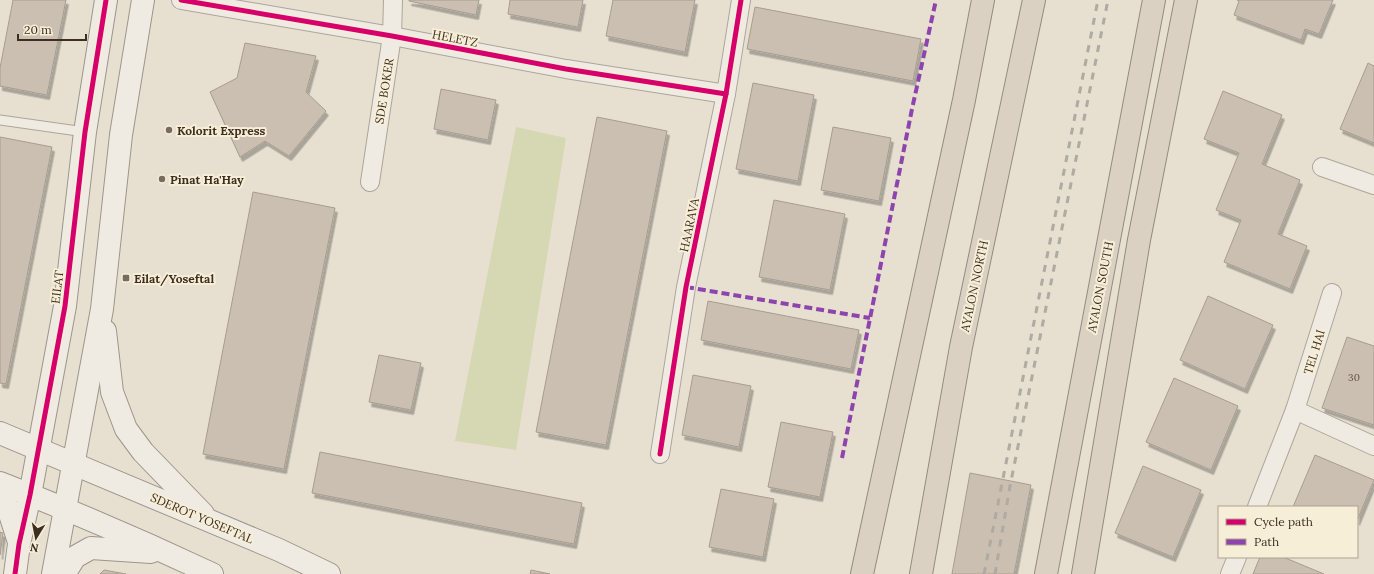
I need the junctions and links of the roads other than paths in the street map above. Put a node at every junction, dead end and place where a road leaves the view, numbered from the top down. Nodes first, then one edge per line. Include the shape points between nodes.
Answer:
1 (106, 0) edge
2 (143, 0) edge
3 (181, 0) edge
4 (392, 0) edge
5 (741, 0) edge
6 (983, 0) edge
7 (1034, 0) edge
8 (1154, 0) edge
9 (1186, 0) edge
10 (392, 36) junction
11 (726, 94) junction
12 (0, 120) edge
13 (85, 132) junction
14 (1322, 167) dead end
15 (370, 182) dead end
16 (1374, 185) edge
17 (1332, 293) dead end
18 (102, 309) junction
19 (1295, 410) junction
20 (0, 433) edge
21 (1374, 446) edge
22 (38, 449) junction
23 (660, 454) dead end
24 (73, 464) junction
25 (0, 483) edge
26 (30, 495) junction
27 (0, 498) edge
28 (1257, 506) edge
29 (65, 509) junction
30 (211, 522) junction
31 (19, 544) junction
32 (168, 554) junction
33 (1237, 558) edge
34 (15, 574) edge
35 (53, 574) edge
36 (64, 574) edge
37 (212, 574) edge
38 (329, 574) edge
39 (862, 574) edge
40 (921, 574) edge
41 (1046, 574) edge
42 (1083, 574) edge
43 (1230, 574) edge

1 - 13 street, EILAT
2 - 18 street via 121,135
3 - 10 street, HELETZ
4 - 10 street, SDE BOKER
5 - 11 street, HAARAVA
6 - 39 highway via 964,100
7 - 40 highway, AYALON NORTH via 961,346
8 - 41 highway, AYALON SOUTH
9 - 42 highway via 1139,240
10 - 11 street, HELETZ via 566,70
10 - 15 street, SDE BOKER
11 - 23 street, HAARAVA via 686,287
12 - 13 lane
13 - 22 street, EILAT via 65,306
14 - 16 street
17 - 19 street, TEL HAI
18 - 24 street
18 - 30 street via 112,392 126,429 143,452
19 - 21 street
19 - 28 street, TEL HAI
20 - 22 street, SDEROT YOSEFTAL
22 - 24 street, SDEROT YOSEFTAL
22 - 26 street, EILAT
24 - 29 street
24 - 30 street, SDEROT YOSEFTAL
25 - 26 street
26 - 29 street
26 - 31 street, EILAT
27 - 31 street via 8,508
29 - 32 street
29 - 35 street
30 - 38 street, SDEROT YOSEFTAL
31 - 34 street, EILAT
32 - 36 street via 91,548 75,557
32 - 37 street
33 - 43 street

